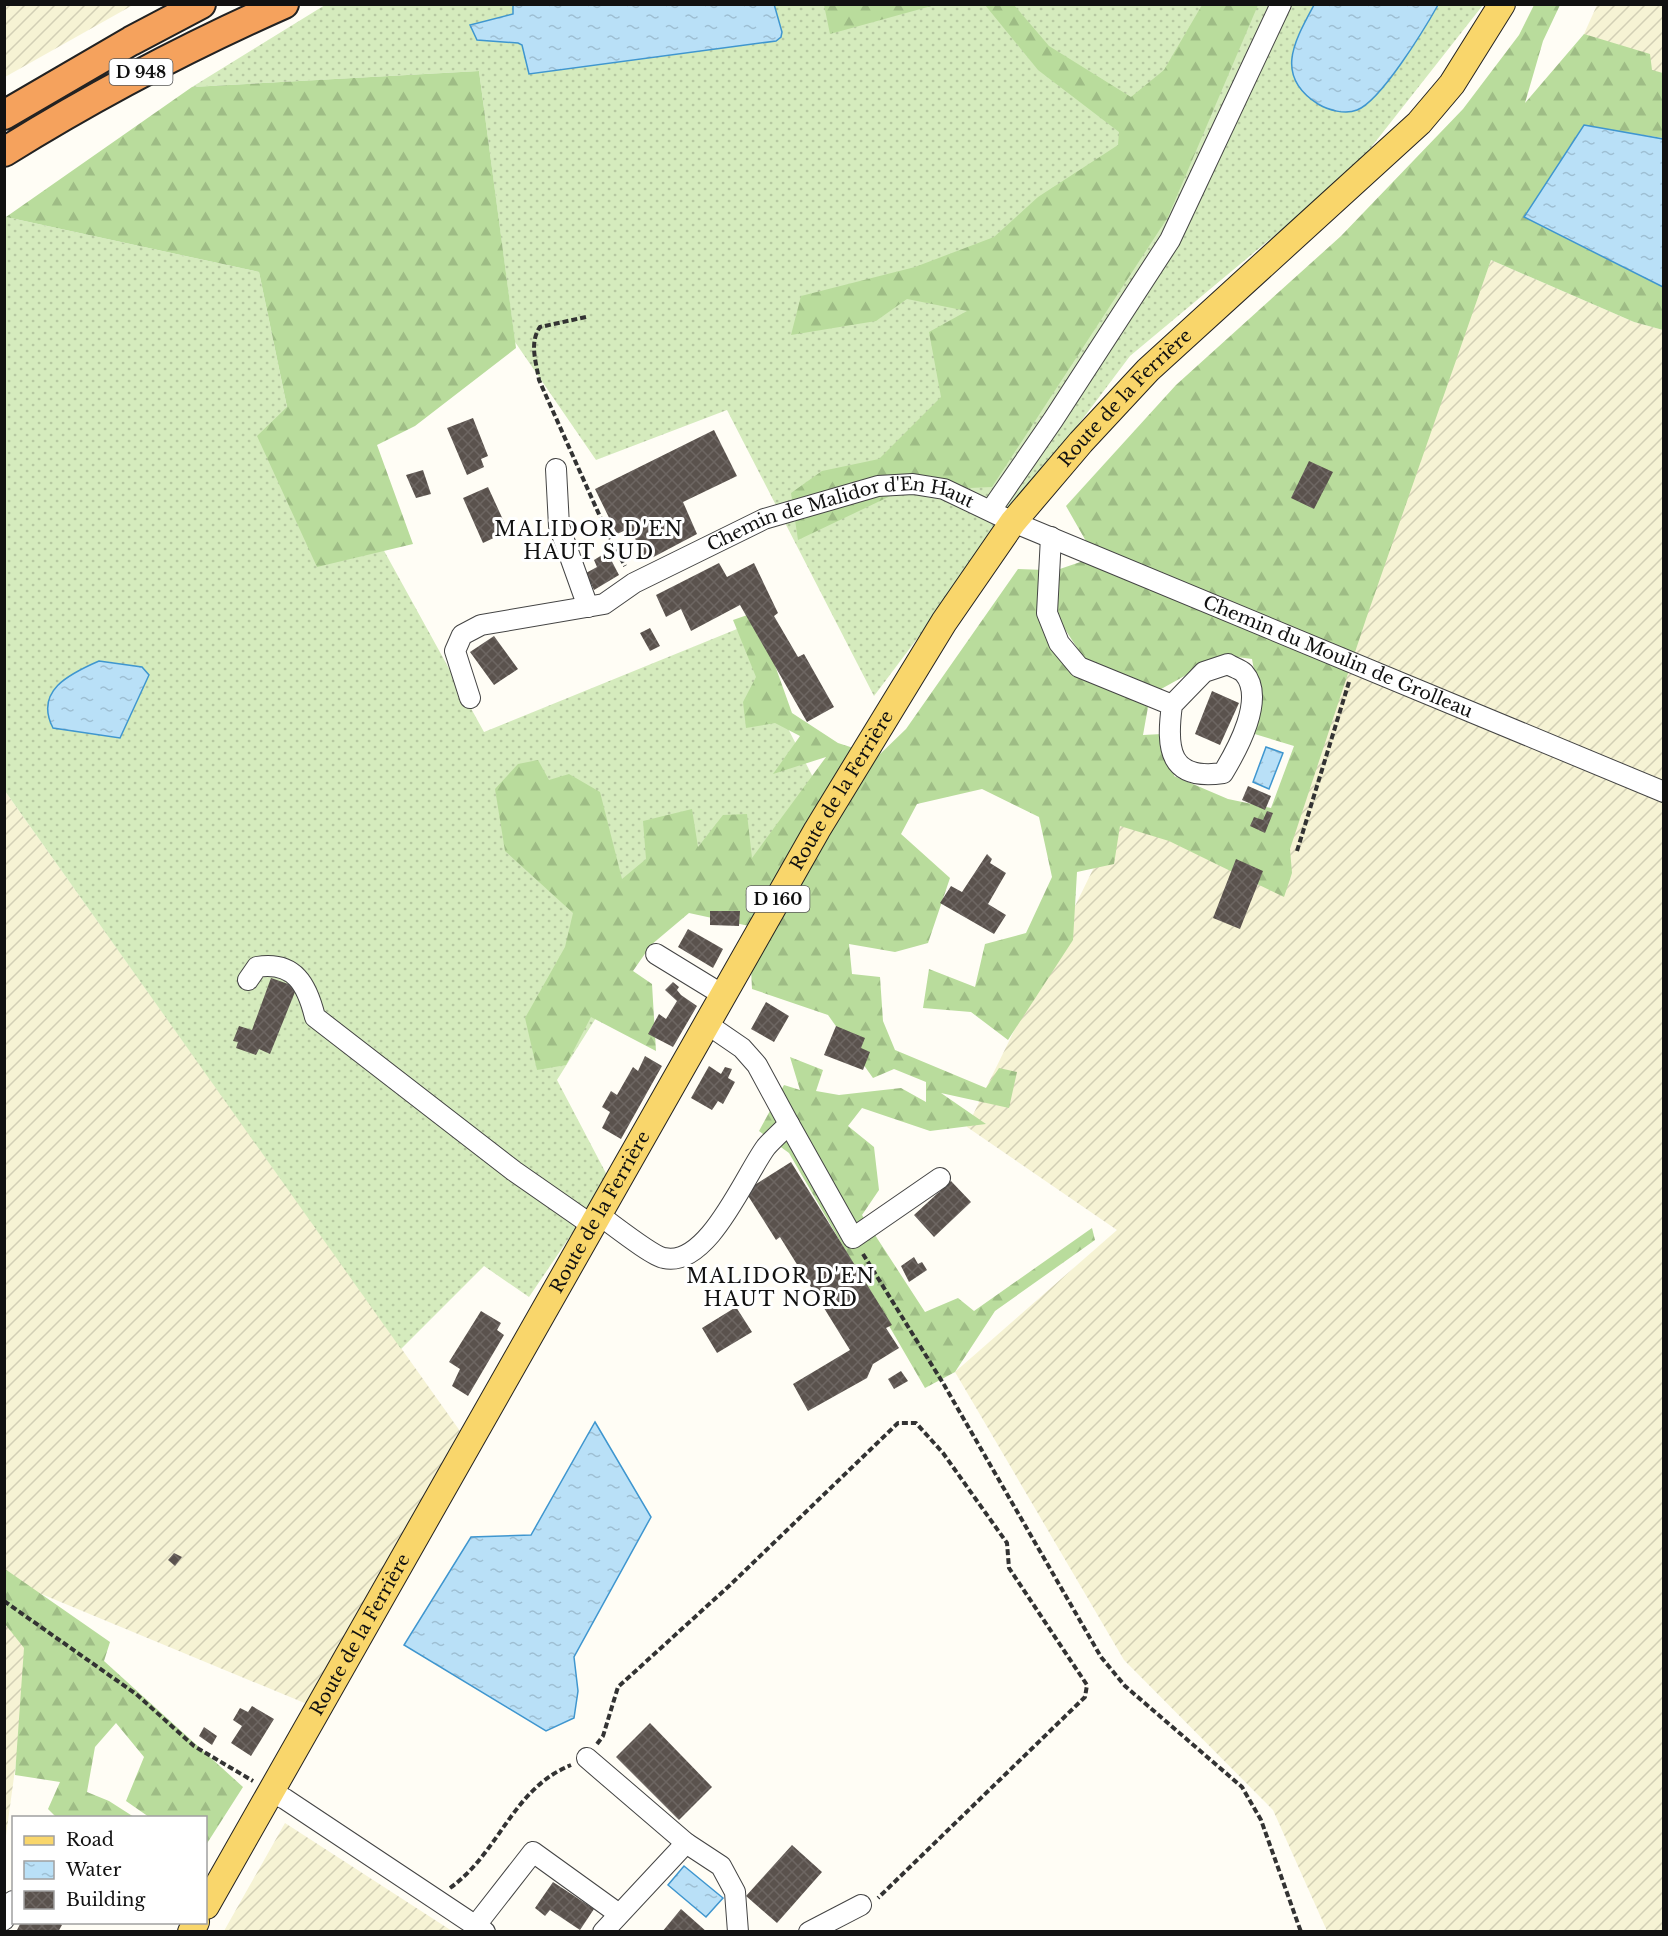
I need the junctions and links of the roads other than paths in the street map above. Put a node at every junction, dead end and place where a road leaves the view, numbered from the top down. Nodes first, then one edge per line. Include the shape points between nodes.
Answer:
1 (201, 4) edge
2 (284, 4) edge
3 (1281, 4) edge
4 (1502, 4) edge
5 (4, 115) edge
6 (4, 152) edge
7 (556, 469) dead end
8 (1002, 516) junction
9 (1052, 537) junction
10 (588, 607) junction
11 (470, 698) dead end
12 (1172, 705) junction
13 (1664, 792) edge
14 (656, 954) dead end
15 (248, 980) dead end
16 (723, 995) junction
17 (707, 1024) junction
18 (789, 1124) junction
19 (940, 1178) dead end
20 (596, 1220) junction
21 (587, 1758) road end
22 (271, 1792) junction
23 (686, 1843) junction
24 (12, 1903) edge
25 (207, 1904) edge
26 (861, 1905) road end
27 (619, 1914) junction
28 (4, 1920) edge
29 (480, 1928) edge
30 (603, 1932) edge
31 (738, 1932) edge
32 (809, 1932) edge

1 - 5 highway, D 948
2 - 6 highway, D 948 via 151,66
3 - 8 street via 1170,240 1053,420
4 - 8 main road, Route de la Ferrière / D 160 via 1452,84 1419,123 1148,370 1081,442
7 - 10 street via 559,526
8 - 9 street, Chemin du Moulin de Grolleau
8 - 10 street, Chemin de Malidor d'En Haut via 945,489 913,484 878,486 764,519 634,583 604,604
8 - 16 main road, Route de la Ferrière / D 160 via 938,632
9 - 12 street via 1047,613 1059,643 1079,667
9 - 13 street, Chemin du Moulin de Grolleau
10 - 11 street, Chemin de Malidor d'En Haut via 481,625 462,635 455,651
12 - 12 street via 1204,672 1228,664 1244,673 1251,687 1251,712 1236,752 1223,773 1202,776 1186,771 1172,756 1168,736
14 - 16 street
15 - 20 street via 257,967 273,964 294,974 308,991 315,1017 514,1171
16 - 17 main road, Route de la Ferrière / D 160
17 - 18 street via 742,1048 757,1065
17 - 20 main road, Route de la Ferrière / D 160
18 - 19 street via 853,1238
18 - 20 street via 766,1148 719,1224 695,1250 679,1258 663,1258
20 - 22 main road, Route de la Ferrière / D 160
21 - 23 street
22 - 25 main road, Route de la Ferrière / D 160
22 - 29 street
23 - 27 street
23 - 31 street via 721,1866 735,1892
24 - 28 street
26 - 32 street
27 - 29 street via 533,1852
27 - 30 street

